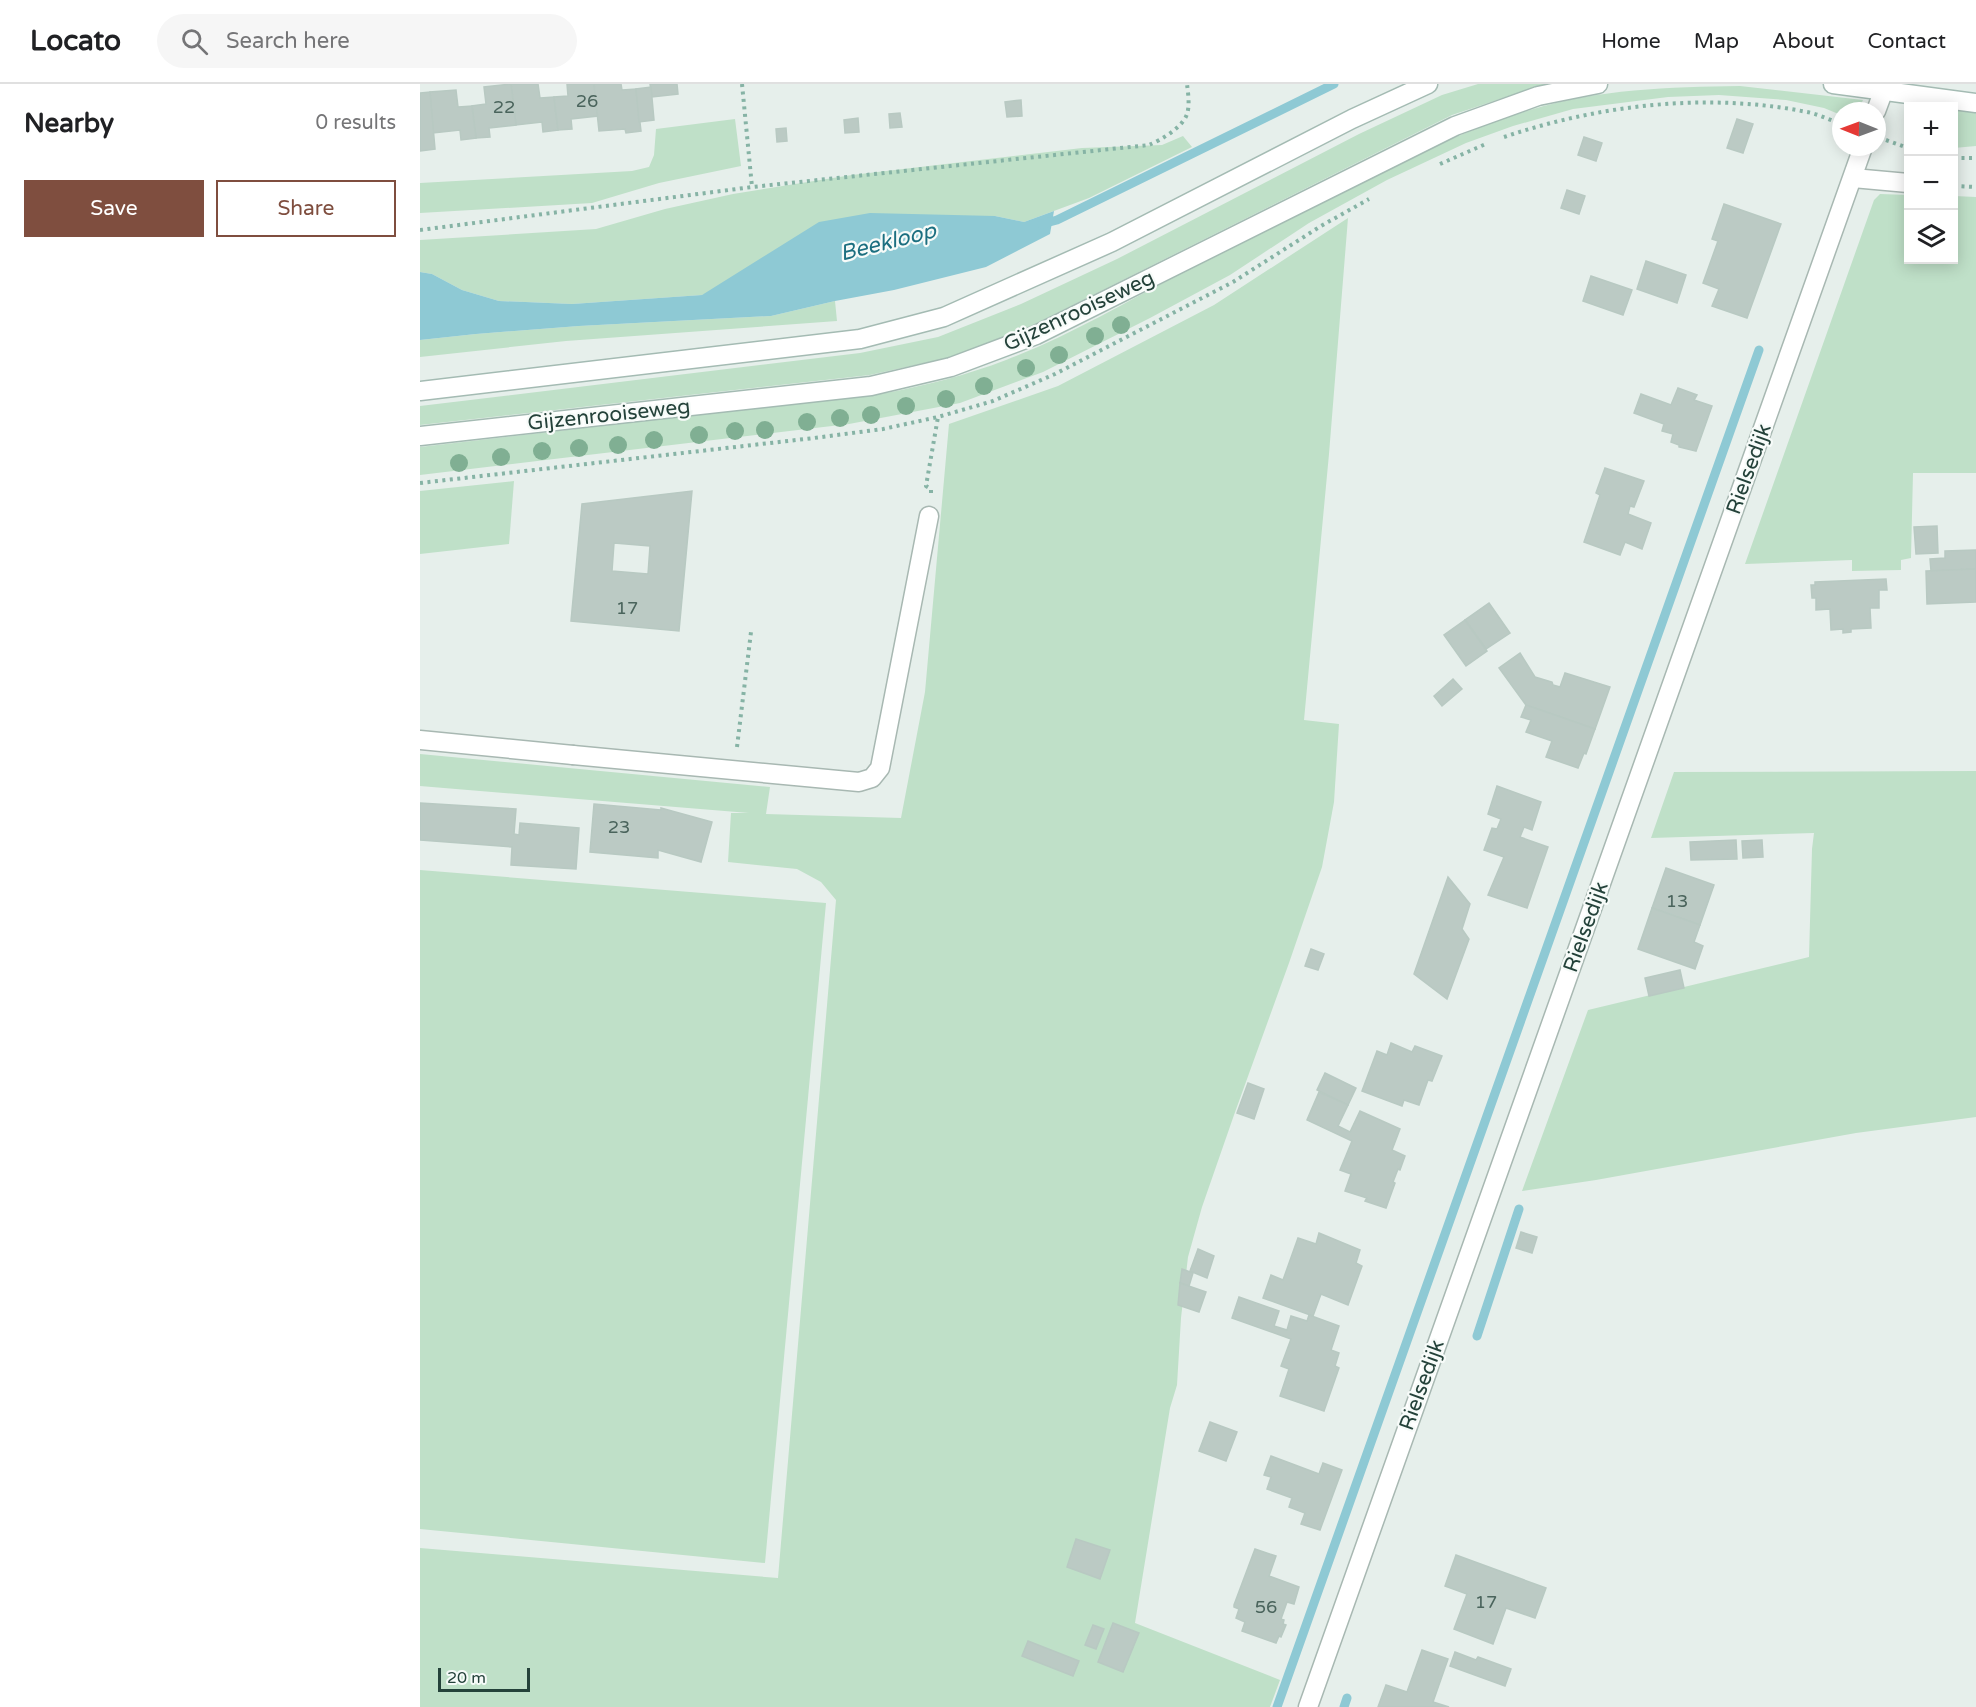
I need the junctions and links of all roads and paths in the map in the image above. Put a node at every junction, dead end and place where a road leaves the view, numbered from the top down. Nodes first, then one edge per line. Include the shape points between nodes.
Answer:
1 (742, 84) edge
2 (1187, 84) edge
3 (1428, 84) edge
4 (1598, 84) edge
5 (1833, 84) edge
6 (1885, 87) edge
7 (1879, 102) edge
8 (1976, 103) edge
9 (1886, 140) edge
10 (1904, 147) edge
11 (1860, 156) edge
12 (1958, 158) edge
13 (1976, 158) edge
14 (1852, 178) junction
15 (1904, 183) edge
16 (1958, 186) edge
17 (752, 187) junction
18 (1976, 187) edge
19 (420, 230) edge
20 (420, 391) edge
21 (938, 417) dead end
22 (420, 436) edge
23 (929, 516) joint
24 (752, 632) dead end
25 (420, 740) edge
26 (735, 770) junction
27 (1308, 1707) edge

1 - 17 path
2 - 17 path via 1187,116 1166,138 1149,145
3 - 20 main road via 1112,242 944,317 860,339
4 - 22 main road, Gijzenrooiseweg via 1538,96 1455,126 1036,335 951,367 871,386
5 - 6 main road
6 - 7 main road
6 - 8 main road
9 - 10 path
11 - 14 main road, Rielsedijk
12 - 13 path
14 - 15 main road
14 - 27 main road, Rielsedijk
16 - 18 path
17 - 19 path
21 - 23 path via 926,486 931,489
23 - 26 main road via 880,768 872,778 859,782
24 - 26 path
25 - 26 main road

